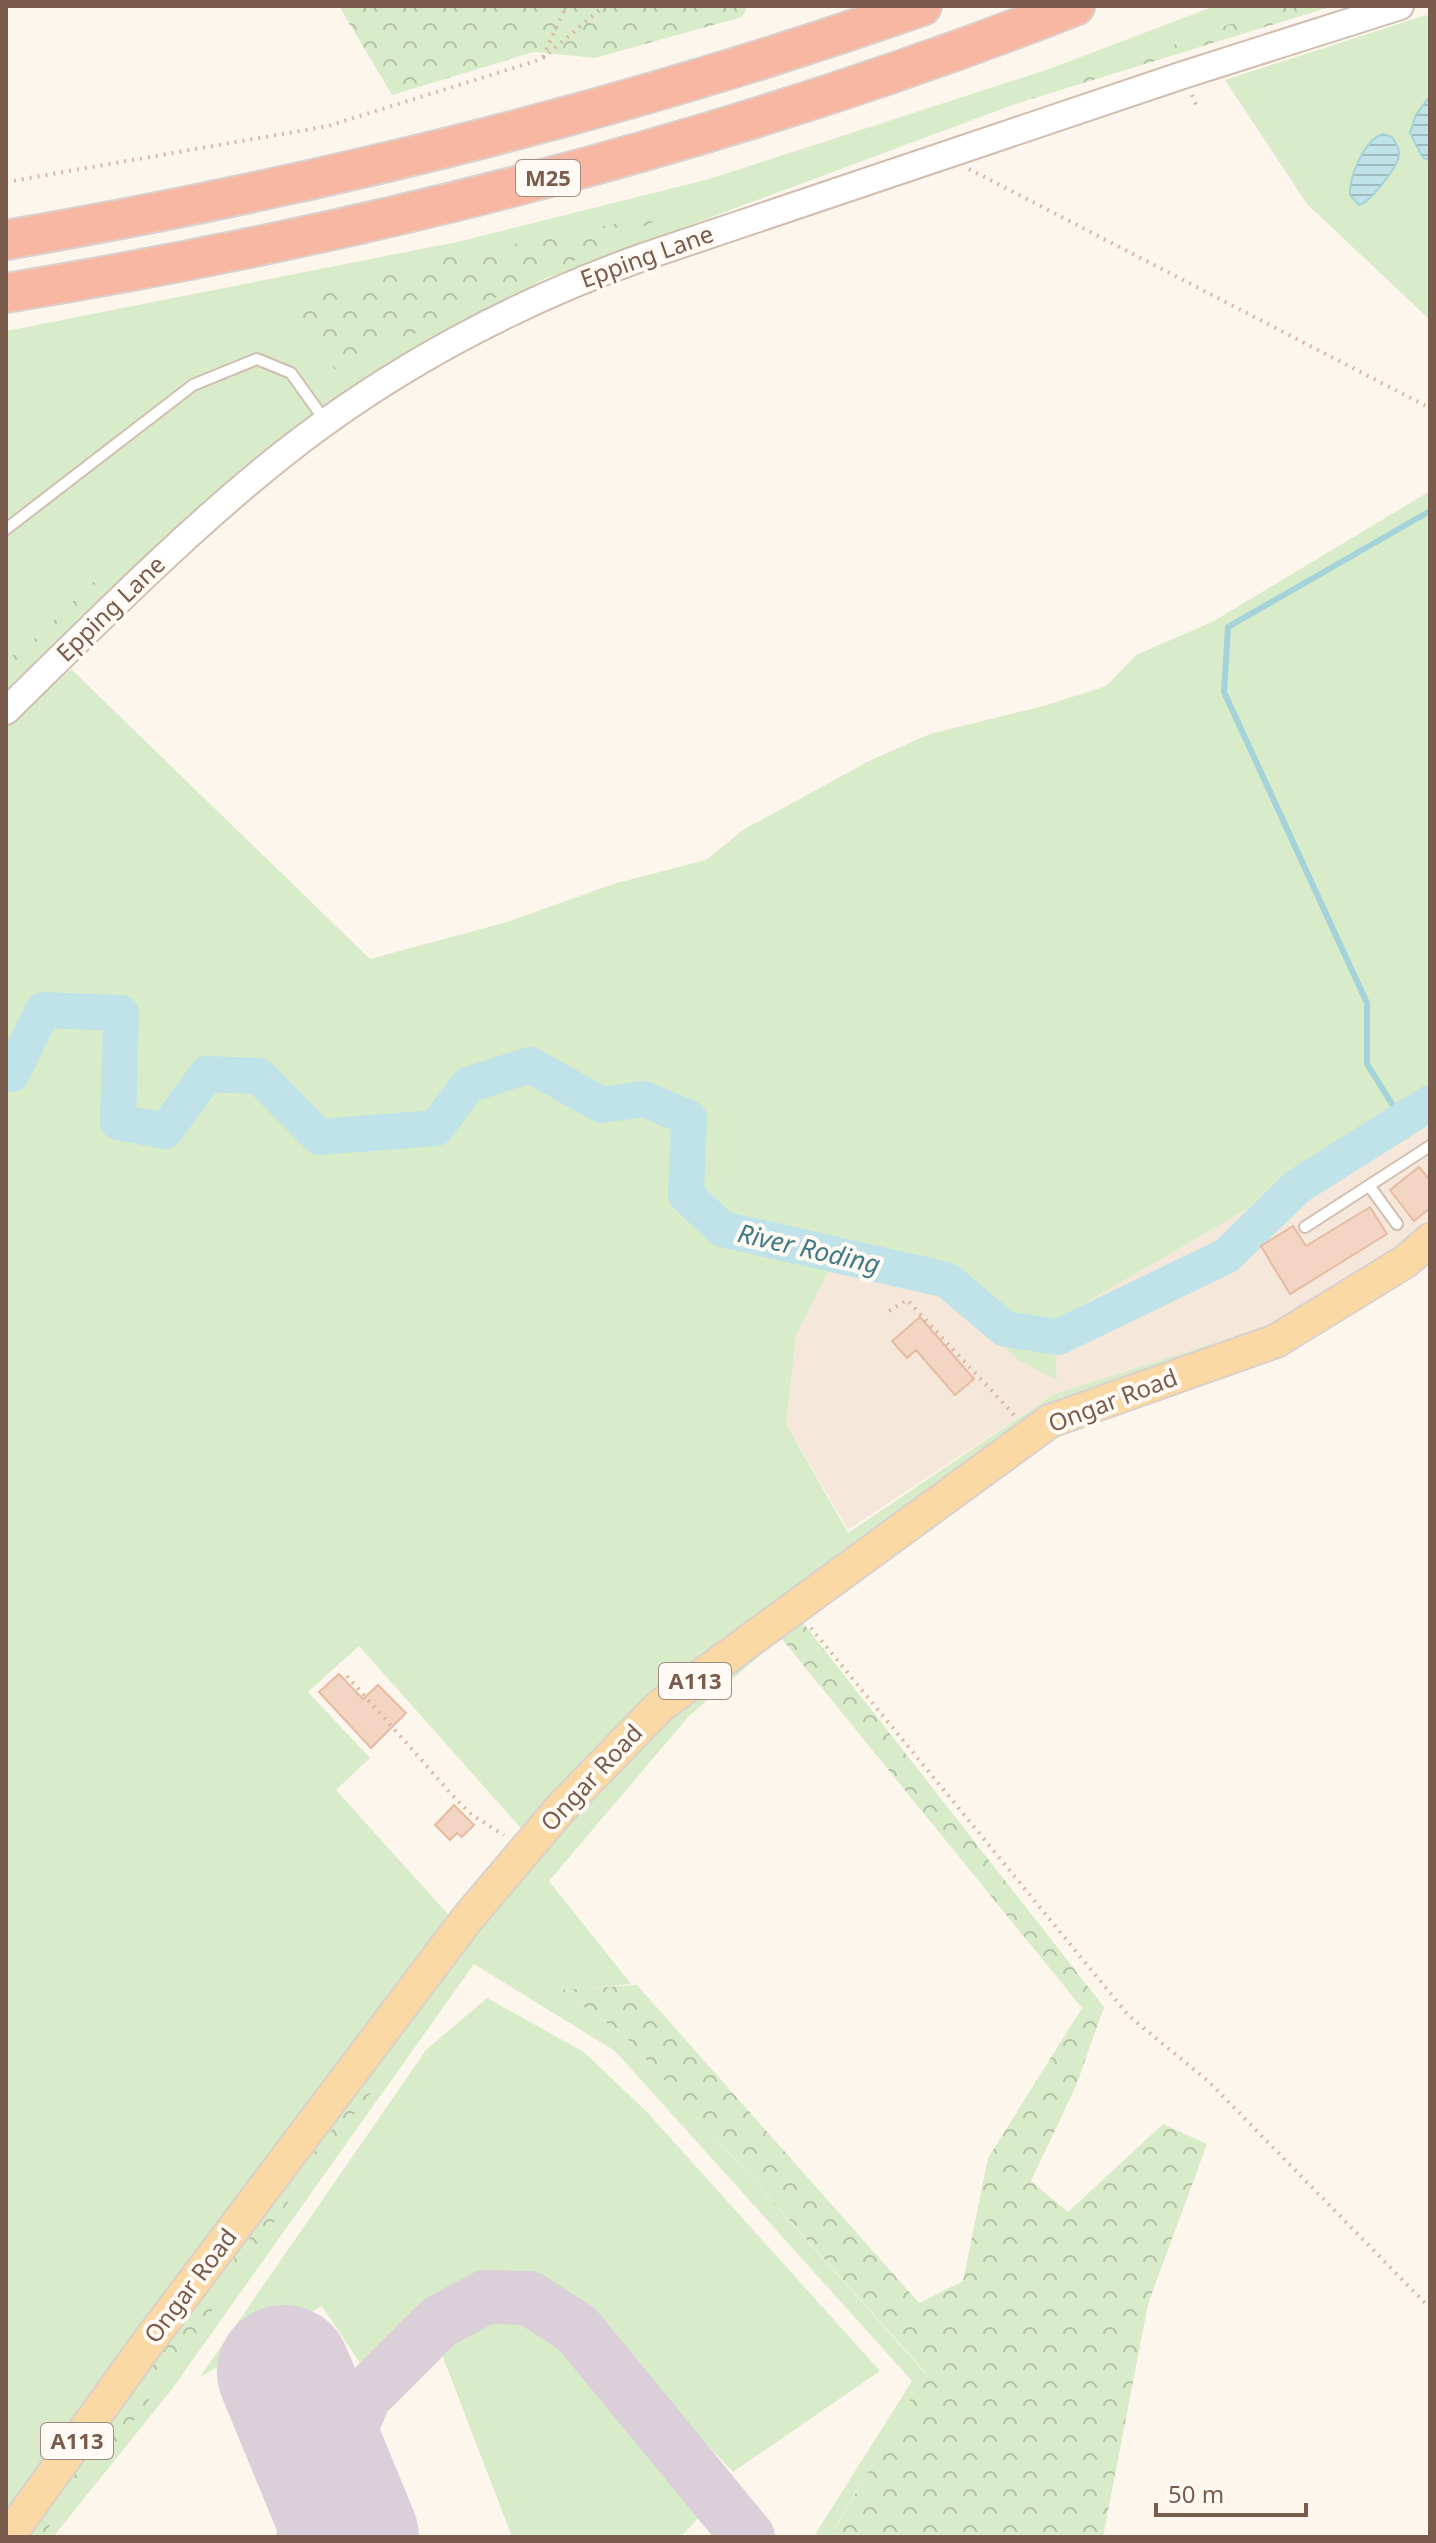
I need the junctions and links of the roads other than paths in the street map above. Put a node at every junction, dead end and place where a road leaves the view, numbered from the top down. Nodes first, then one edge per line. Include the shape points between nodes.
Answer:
1 (922, 6) edge
2 (1075, 6) edge
3 (1400, 6) edge
4 (6, 240) edge
5 (6, 293) edge
6 (327, 422) junction
7 (6, 529) edge
8 (6, 711) edge
9 (1430, 1146) edge
10 (1370, 1187) junction
11 (1397, 1224) dead end
12 (1305, 1227) dead end
13 (1430, 1240) edge
14 (8, 2537) edge

1 - 4 highway, M25 via 709,77 472,144 238,197
2 - 5 highway, M25 via 826,95 536,182 232,253
3 - 6 street, Epping Lane via 942,155 569,286 430,356
6 - 7 lane via 291,373 257,359 193,385
6 - 8 street, Epping Lane via 214,512
9 - 10 lane
10 - 11 lane
10 - 12 lane
13 - 14 main road, Ongar Road / A113 via 1406,1261 1276,1341 1050,1421 660,1706 467,1919

